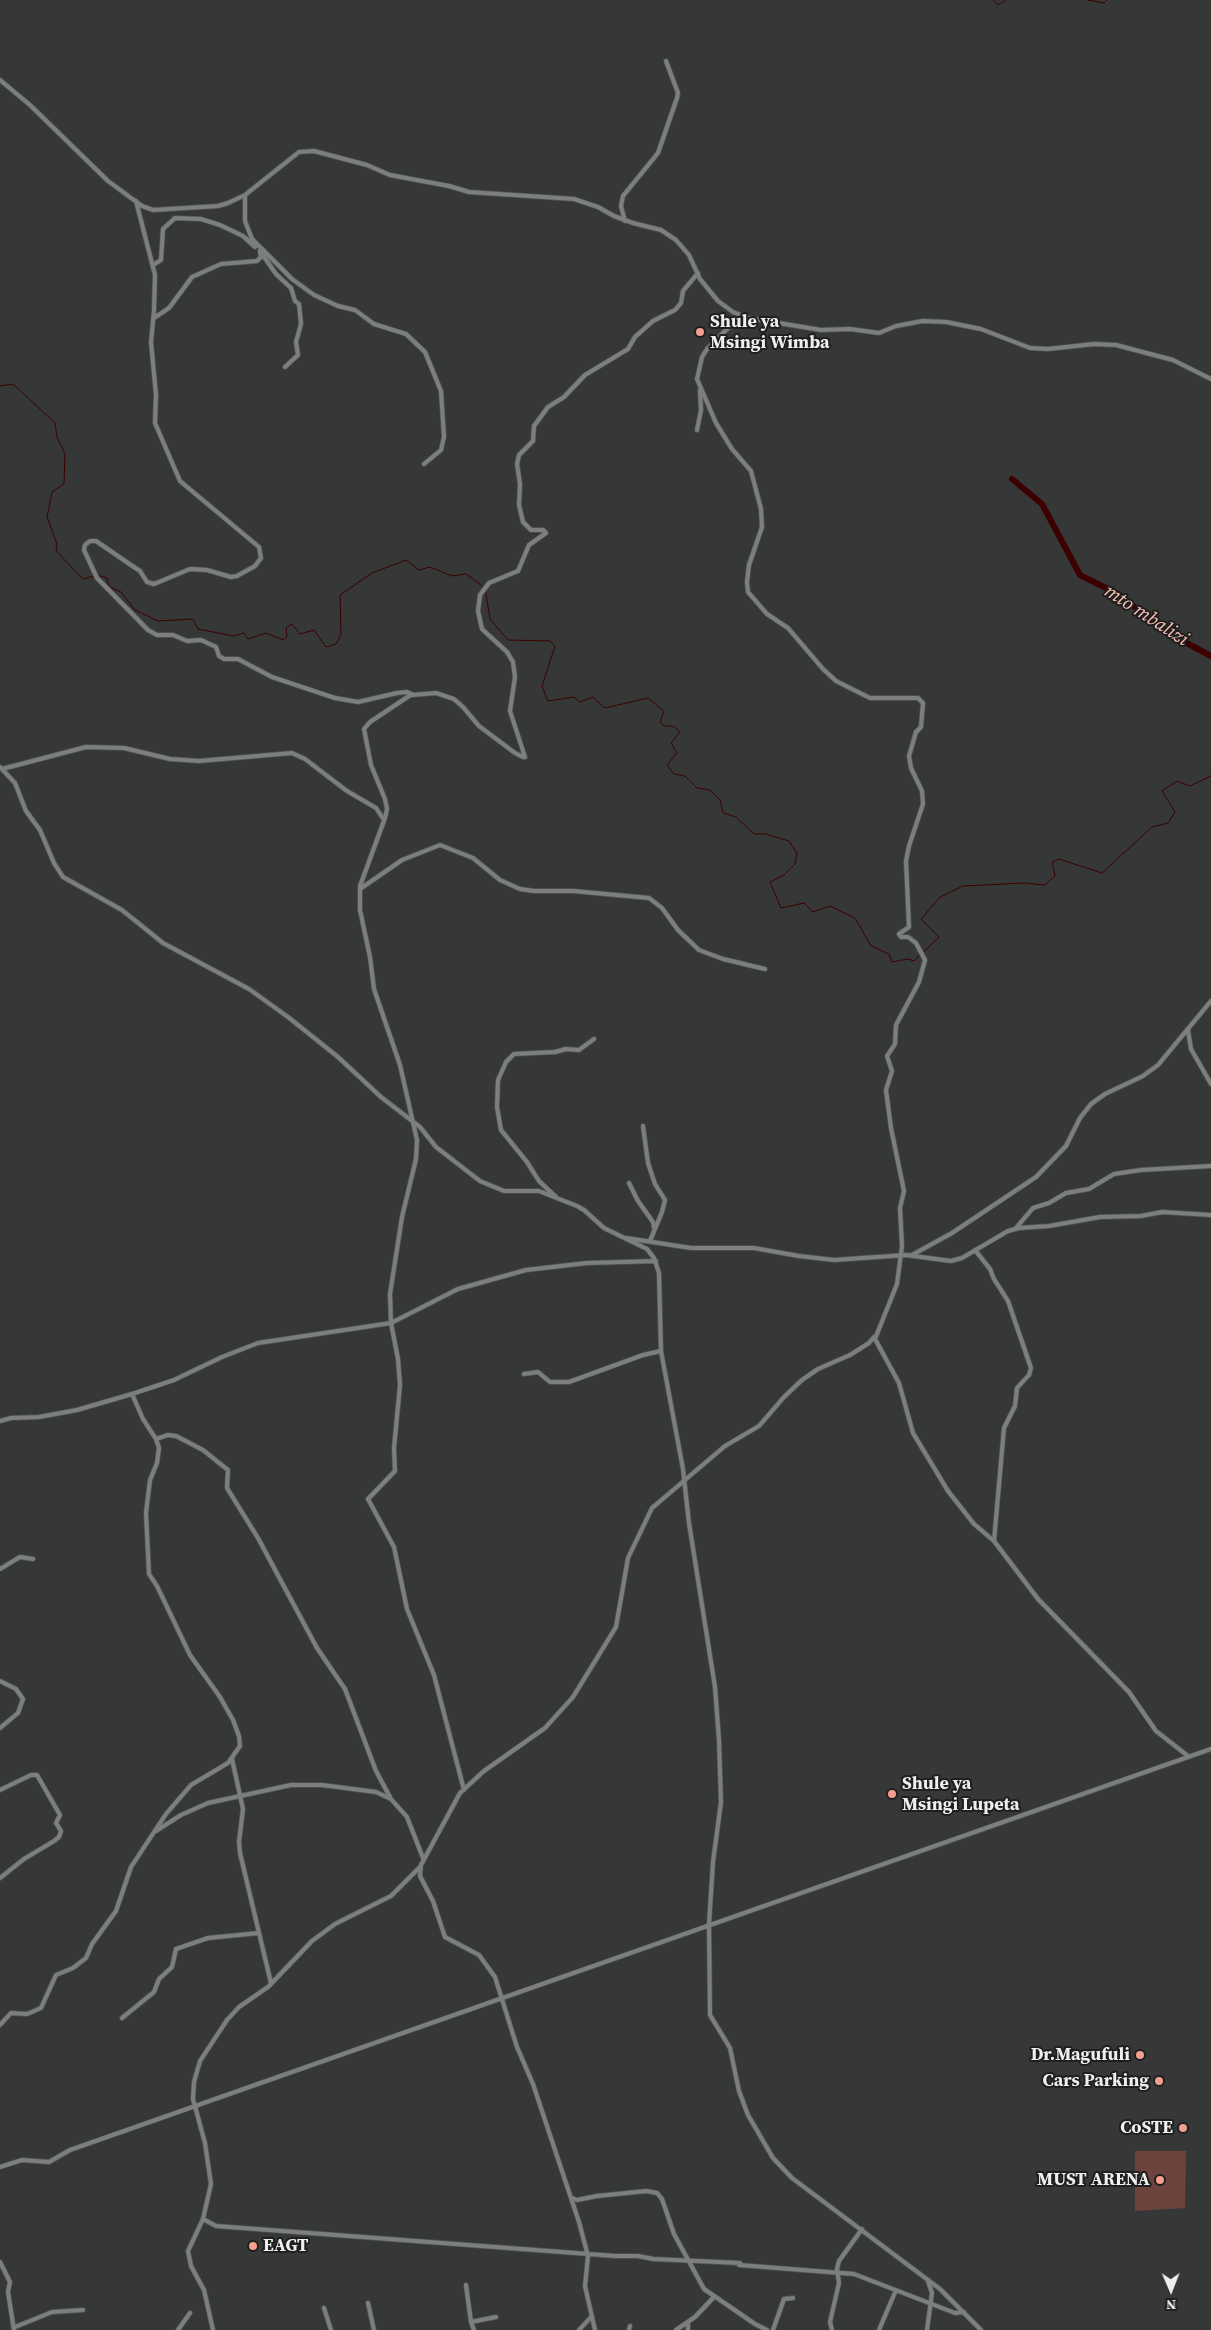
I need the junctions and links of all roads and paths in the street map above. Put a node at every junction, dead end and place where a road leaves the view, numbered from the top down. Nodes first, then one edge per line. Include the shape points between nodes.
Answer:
1 (666, 61) dead end
2 (0, 80) edge
3 (245, 195) junction
4 (136, 201) junction
5 (625, 221) junction
6 (259, 249) junction
7 (153, 265) junction
8 (698, 273) junction
9 (154, 318) junction
10 (748, 318) junction
11 (284, 367) dead end
12 (1211, 379) edge
13 (700, 388) junction
14 (697, 430) dead end
15 (424, 464) dead end
16 (412, 696) junction
17 (1, 768) edge
18 (384, 821) junction
19 (360, 890) junction
20 (765, 969) dead end
21 (1211, 1001) edge
22 (1188, 1029) junction
23 (594, 1039) dead end
24 (1211, 1084) edge
25 (414, 1123) junction
26 (643, 1126) dead end
27 (1211, 1166) edge
28 (629, 1183) dead end
29 (557, 1198) junction
30 (1211, 1215) edge
31 (1015, 1229) junction
32 (654, 1230) junction
33 (624, 1238) junction
34 (650, 1241) junction
35 (975, 1250) junction
36 (901, 1255) junction
37 (912, 1255) junction
38 (656, 1261) junction
39 (391, 1323) junction
40 (876, 1332) junction
41 (661, 1351) junction
42 (524, 1374) dead end
43 (132, 1394) junction
44 (0, 1421) edge
45 (156, 1439) junction
46 (685, 1481) junction
47 (994, 1541) junction
48 (33, 1559) dead end
49 (0, 1569) edge
50 (0, 1681) edge
51 (0, 1728) edge
52 (1211, 1749) edge
53 (1188, 1756) junction
54 (232, 1759) junction
55 (0, 1790) edge
56 (464, 1790) junction
57 (240, 1796) junction
58 (391, 1799) junction
59 (154, 1832) junction
60 (423, 1858) junction
61 (421, 1865) junction
62 (0, 1878) edge
63 (709, 1924) junction
64 (259, 1933) junction
65 (271, 1983) junction
66 (501, 1999) junction
67 (122, 2018) dead end
68 (0, 2025) edge
69 (196, 2106) junction
70 (0, 2167) edge
71 (572, 2198) junction
72 (202, 2219) junction
73 (862, 2229) junction
74 (587, 2254) junction
75 (688, 2260) junction
76 (0, 2262) edge
77 (838, 2272) junction
78 (927, 2279) junction
79 (466, 2285) dead end
80 (896, 2290) junction
81 (714, 2297) junction
82 (793, 2298) dead end
83 (368, 2303) dead end
84 (931, 2304) junction
85 (324, 2308) dead end
86 (83, 2310) dead end
87 (964, 2312) junction
88 (190, 2313) dead end
89 (592, 2316) junction
90 (496, 2317) dead end
91 (471, 2322) junction
92 (688, 2322) junction
93 (14, 2329) edge
94 (178, 2330) edge
95 (213, 2330) edge
96 (331, 2330) edge
97 (374, 2330) edge
98 (474, 2330) edge
99 (579, 2330) edge
100 (595, 2330) edge
101 (676, 2330) edge
102 (688, 2330) edge
103 (767, 2330) edge
104 (773, 2330) edge
105 (832, 2330) edge
106 (879, 2330) edge
107 (927, 2330) edge
108 (981, 2330) edge

1 - 5 street via 677,98 658,153 623,196 621,206
2 - 4 street via 62,135 103,178
3 - 4 street via 218,206 158,211
3 - 5 street via 299,152 314,151 367,165 390,175 469,192 574,199
3 - 6 street via 246,221 252,240
4 - 7 street
5 - 8 street via 670,234 689,255
6 - 7 street via 246,238 220,225 202,219 175,218 164,229 161,260
6 - 9 street via 257,261 220,264 192,277 168,308
6 - 11 street via 276,274 291,288 299,304 298,354
6 - 15 street via 314,295 338,306 352,308 374,324 406,334 425,352 441,391 444,438 441,450
7 - 9 street via 156,280
8 - 10 street via 718,301
8 - 16 street via 683,291 676,310 655,319 635,337 628,349 585,375 564,397 548,407 534,426 533,441 519,455 518,505 524,525 546,533 529,545 518,571 489,583 480,595 478,611 482,629 513,662 515,677 510,711 525,757 478,726 454,699 436,693
9 - 16 street via 151,342 155,423 178,478 259,546 261,558 255,566 237,576 190,570 154,584 147,582 139,570 90,541 84,550 97,578 153,634 173,635 187,641 201,640 216,647 224,659 238,659 272,677 335,698 358,702 397,693 409,692
10 - 12 street via 821,330 879,333 923,321 946,322 981,328 1030,348 1116,344 1172,360
10 - 13 street via 728,328 705,352 698,370
13 - 14 street via 702,407
13 - 36 street via 726,442 749,468 762,509 761,533 748,574 750,594 767,614 788,628 836,680 870,698 918,698 923,702 921,727 916,732 909,756 922,791 923,809 906,861 909,927 898,933 914,941 925,957 919,982 896,1025 896,1044 887,1056 892,1071 886,1090 904,1191 900,1208
16 - 18 street via 399,701 364,729 371,765 386,799
17 - 18 street via 86,747 124,748 199,761 292,753 376,808
17 - 25 street via 15,783 26,811 40,830 63,877 120,909 172,948 256,994 335,1054
18 - 19 street
19 - 20 street via 402,860 440,845 473,858 500,880 520,889 649,898 700,951
19 - 25 street via 359,906 374,989 400,1065
21 - 22 street
22 - 24 street via 1191,1049
22 - 37 street via 1149,1072 1091,1104 1066,1146 1036,1177 964,1226
23 - 29 street via 580,1050 514,1054 506,1062 498,1080 497,1107 502,1130 539,1181
25 - 29 street via 436,1147 486,1185 510,1192 539,1191
25 - 39 street via 417,1153 394,1264
26 - 32 street via 648,1163 665,1200
27 - 31 street via 1114,1174 1089,1189 1066,1193 1033,1208
28 - 32 street via 653,1222
29 - 33 street via 584,1210 604,1228
30 - 31 street via 1162,1212
31 - 35 street
32 - 34 street
33 - 34 street
33 - 38 street via 647,1249
34 - 36 street via 691,1248 754,1248 834,1260
35 - 37 street via 952,1261
35 - 47 street via 1008,1301 1031,1368 1017,1388 1014,1409 1004,1428
36 - 37 street
36 - 40 street via 896,1287
38 - 39 street via 579,1263 526,1270 458,1289
38 - 41 street via 660,1273
39 - 43 street via 258,1343 174,1380
39 - 56 street via 400,1379 395,1468 392,1476 368,1501 394,1547 407,1609 434,1674
40 - 46 street via 864,1347 802,1380 759,1426 731,1441
40 - 47 street via 876,1343 897,1378 913,1433 922,1449 948,1491 971,1520
41 - 42 street via 569,1382 550,1382 538,1372
41 - 46 street
43 - 44 street via 77,1410
43 - 45 street
45 - 54 street via 158,1458 150,1480 145,1520 149,1574 190,1655 220,1697 236,1727 240,1745
45 - 58 street via 176,1436 196,1446 228,1470 227,1488 254,1530 317,1648 345,1688 376,1771
46 - 56 street via 649,1512 627,1562 616,1628 573,1697 545,1728 484,1771
46 - 63 street via 715,1687 720,1756 721,1802
47 - 53 street via 1038,1599 1129,1692 1156,1731
48 - 49 street via 20,1557
50 - 51 street via 16,1689 23,1699 18,1713
52 - 53 street
53 - 63 street
54 - 57 street
54 - 59 street via 191,1785
55 - 62 street via 36,1775 60,1815 56,1823 61,1831 56,1839
56 - 60 street
57 - 58 street via 307,1783 368,1790
57 - 59 street via 202,1805
57 - 64 street via 243,1816 240,1848
58 - 60 street via 407,1817
59 - 68 street via 131,1867 116,1912 92,1944 87,1957 56,1975 41,2008 27,2014 11,2013
60 - 61 street
61 - 65 street via 391,1896 345,1918 319,1935
61 - 66 street via 421,1879 433,1901 445,1937 482,1959 494,1976
63 - 66 street
63 - 73 street via 709,2011 733,2055 739,2091 748,2114 773,2158 784,2170
64 - 65 street
64 - 67 street via 202,1939 176,1949 171,1969 158,1979 154,1992
65 - 69 street via 234,2012 207,2048 194,2082
66 - 69 street
66 - 71 street via 518,2050 534,2084
69 - 70 street via 70,2150 49,2162 26,2159
69 - 72 street via 211,2180
71 - 74 street
71 - 75 street via 646,2191 657,2193
72 - 74 street via 216,2226
72 - 95 street via 188,2255 204,2290
73 - 77 street via 841,2256
73 - 78 street
74 - 75 street
74 - 89 street via 585,2284
75 - 77 street
75 - 81 street via 704,2289
76 - 93 street via 10,2282 8,2292
77 - 80 street via 858,2275
77 - 105 street via 839,2283 830,2322
78 - 84 street via 932,2290
78 - 87 street
79 - 91 street
80 - 84 street
80 - 106 street
81 - 92 street
81 - 103 street
82 - 104 street via 784,2299
83 - 97 street
84 - 87 street via 957,2314
84 - 107 street
85 - 96 street
86 - 93 street via 52,2312
87 - 108 street
88 - 94 street
89 - 99 street
89 - 100 street
90 - 91 street
91 - 98 street
92 - 101 street
92 - 102 street

